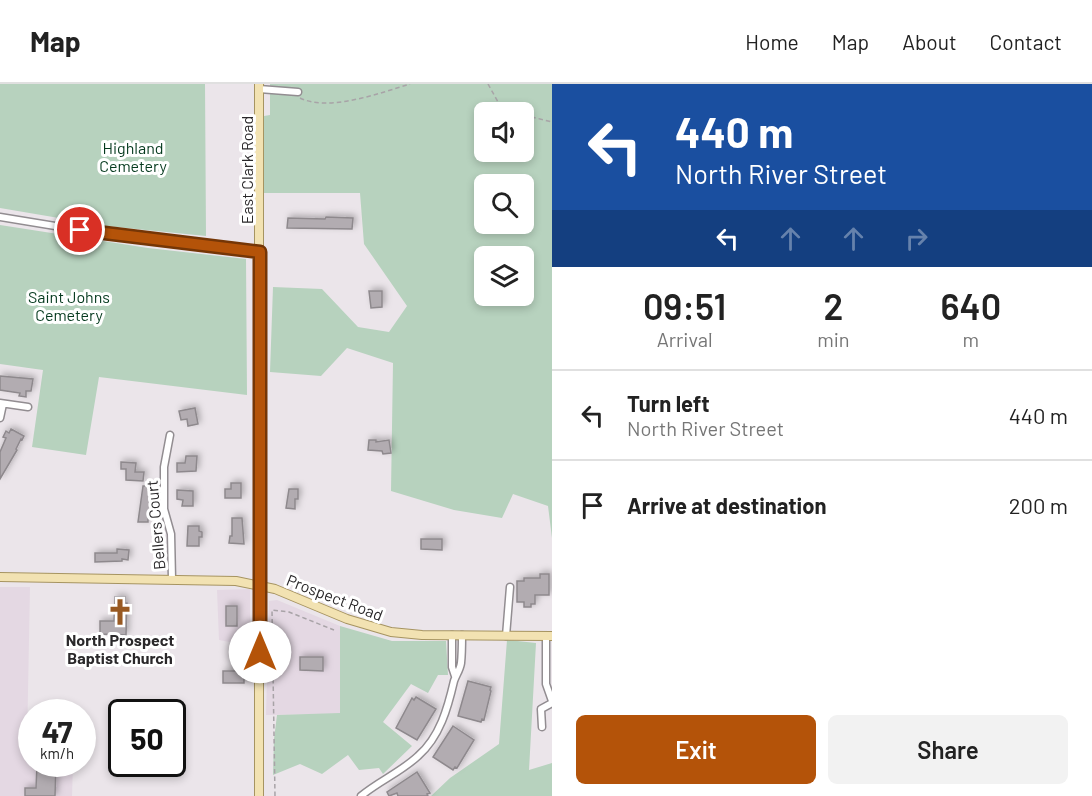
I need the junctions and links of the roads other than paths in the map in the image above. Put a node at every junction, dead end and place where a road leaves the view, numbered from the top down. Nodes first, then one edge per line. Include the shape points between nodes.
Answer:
1 (259, 87) edge
2 (280, 87) edge
3 (299, 92) road end
4 (0, 217) edge
5 (260, 252) junction
6 (1, 404) edge
7 (28, 406) dead end
8 (0, 418) edge
9 (170, 435) dead end
10 (0, 577) edge
11 (172, 579) junction
12 (260, 584) junction
13 (510, 586) dead end
14 (452, 635) junction
15 (462, 635) junction
16 (506, 636) junction
17 (549, 636) edge
18 (455, 678) junction
19 (552, 702) edge
20 (542, 727) dead end
21 (259, 796) edge
22 (361, 796) edge

1 - 2 street
1 - 5 main road, East Clark Road
2 - 3 street
4 - 5 street via 110,235
5 - 12 main road, East Clark Road
6 - 7 street
6 - 8 street
9 - 11 street, Bellers Court via 164,467 164,509 171,534
10 - 11 main road, Prospect Road
11 - 12 main road, Prospect Road
12 - 14 main road, Prospect Road via 370,627
12 - 21 main road, East Clark Road
13 - 16 street
14 - 15 main road, Prospect Road
14 - 18 street
15 - 16 main road, Prospect Road
15 - 18 street via 460,667
16 - 17 main road, Prospect Road
17 - 19 street via 546,684
18 - 22 street via 440,727 421,754
19 - 20 street via 542,709

